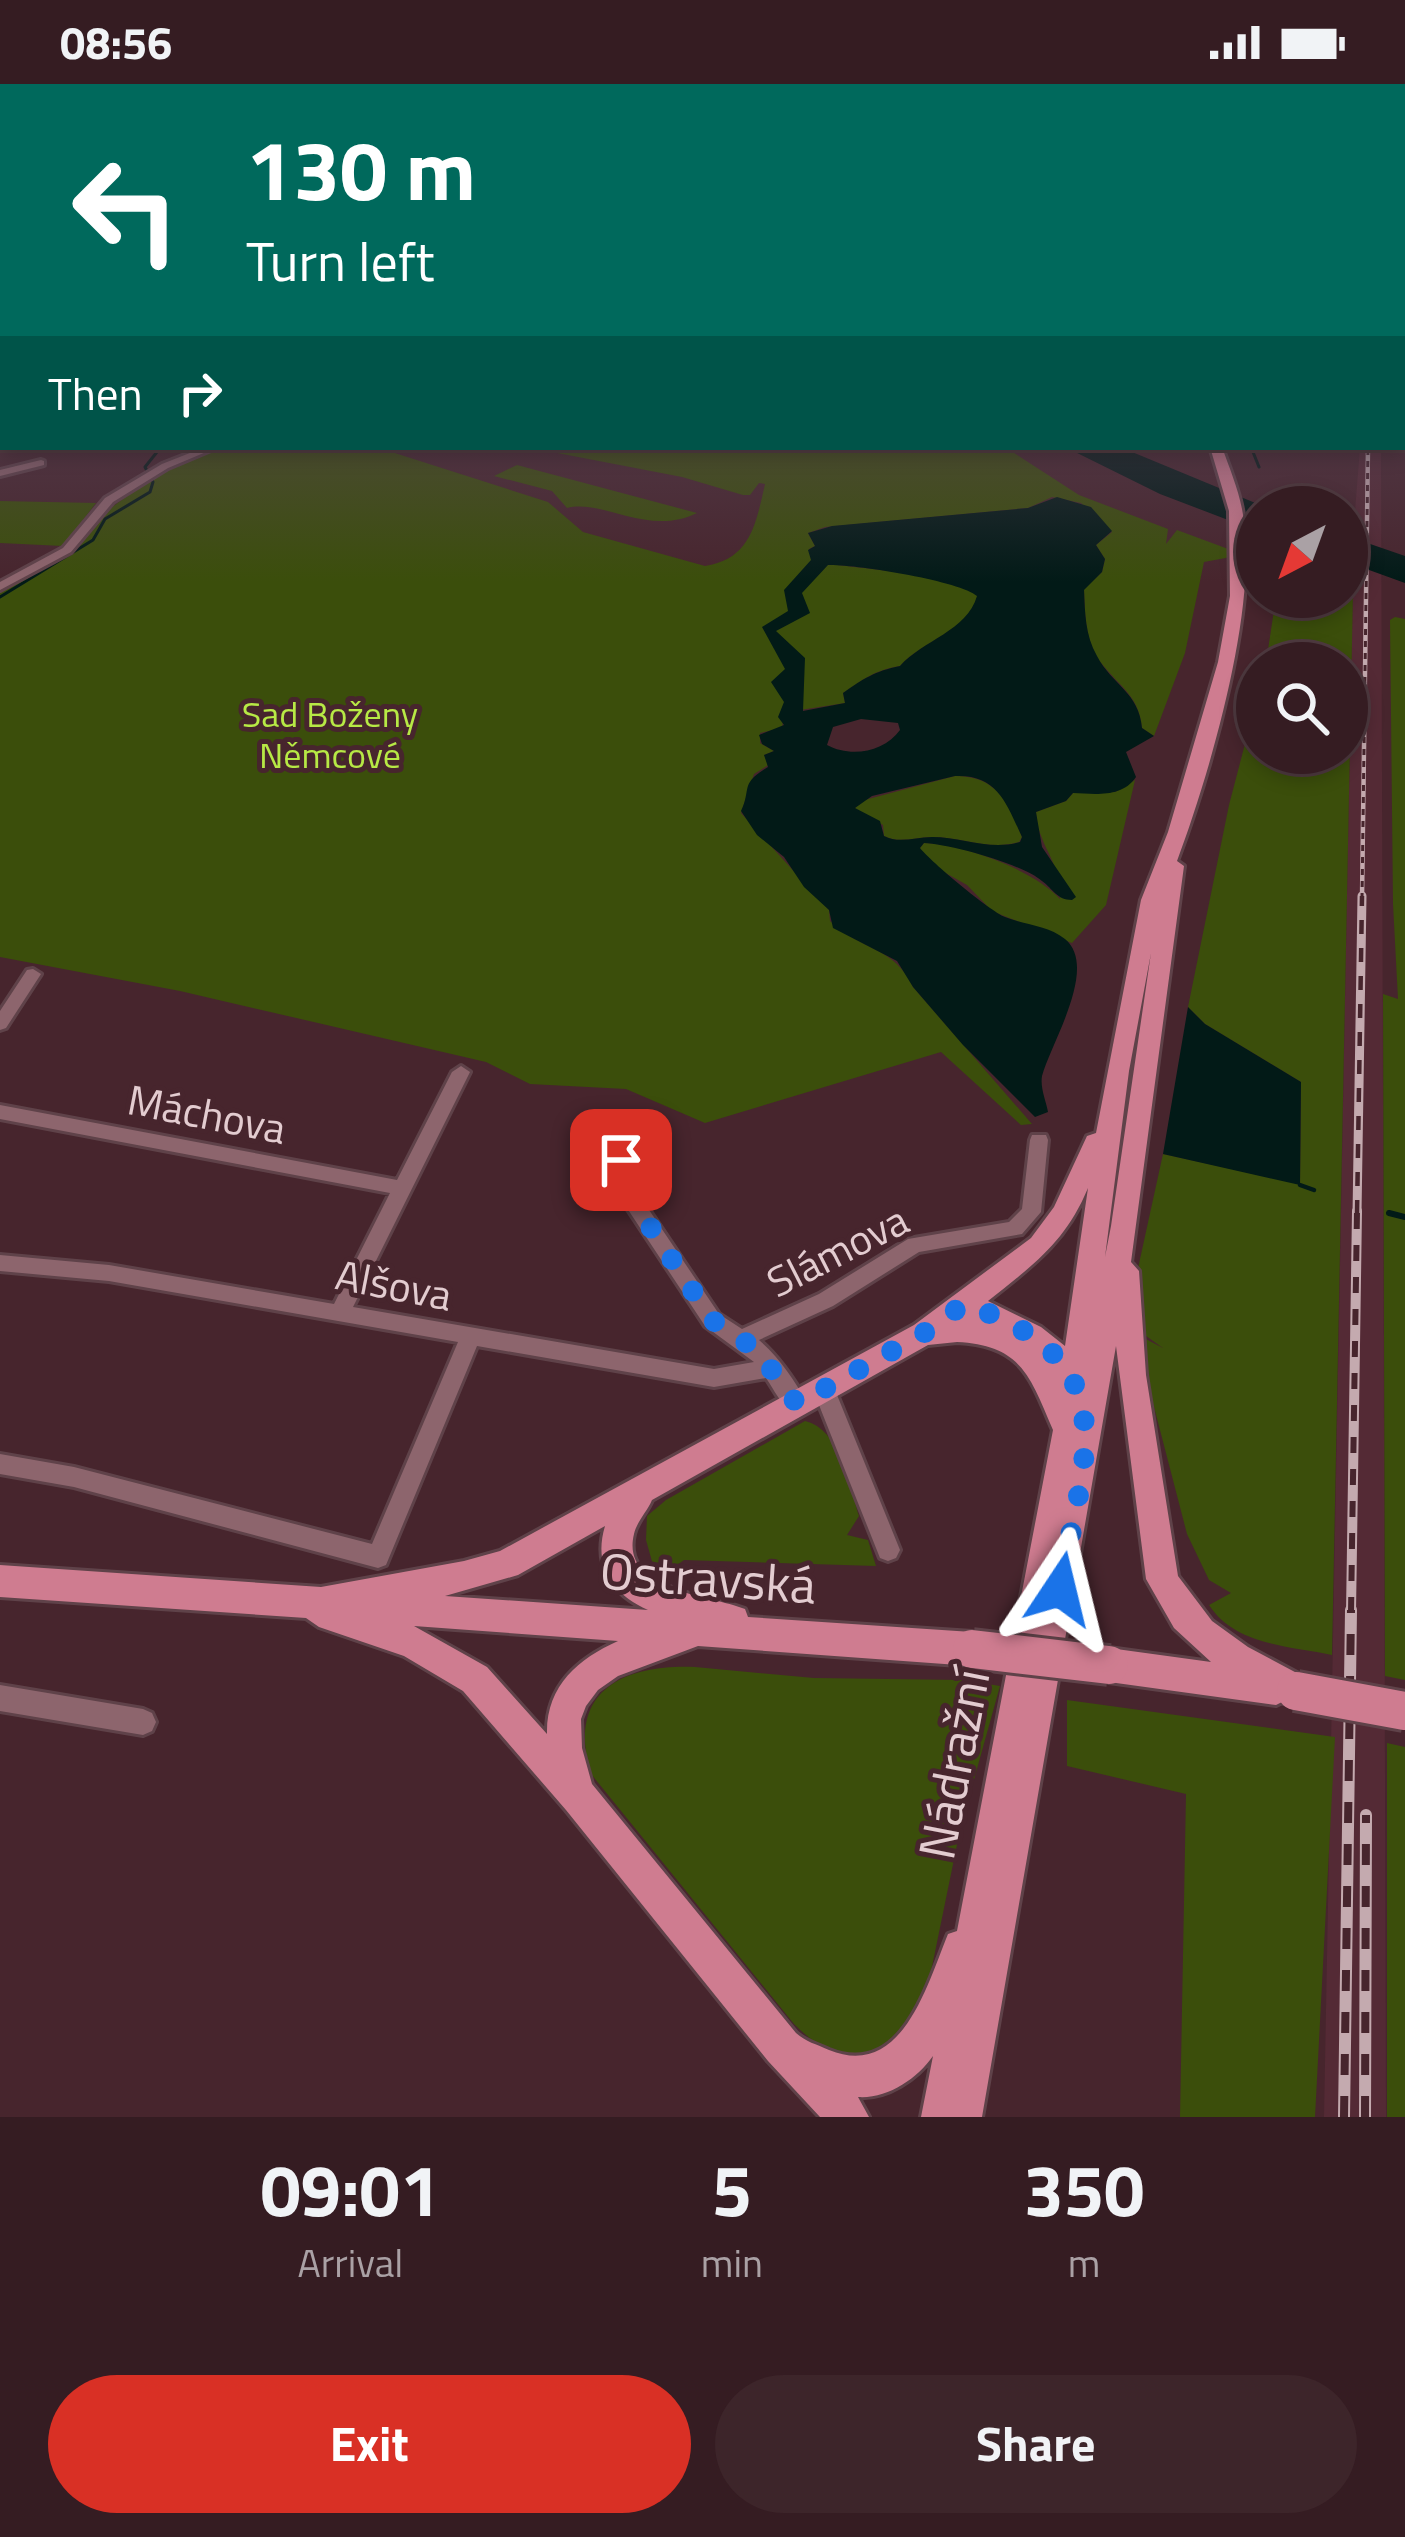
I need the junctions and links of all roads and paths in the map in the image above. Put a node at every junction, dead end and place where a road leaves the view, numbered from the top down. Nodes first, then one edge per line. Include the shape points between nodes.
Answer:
1 (206, 450) edge
2 (1217, 450) edge
3 (41, 463) dead end
4 (0, 473) edge
5 (0, 587) edge
6 (1178, 832) junction
7 (33, 974) dead end
8 (0, 1024) edge
9 (1117, 1071) junction
10 (461, 1072) dead end
11 (0, 1112) edge
12 (614, 1127) dead end
13 (1039, 1140) dead end
14 (400, 1188) junction
15 (1124, 1226) junction
16 (0, 1264) edge
17 (964, 1304) junction
18 (340, 1312) junction
19 (924, 1333) junction
20 (470, 1338) junction
21 (742, 1338) junction
22 (773, 1368) junction
23 (1075, 1381) junction
24 (810, 1397) junction
25 (1078, 1428) junction
26 (0, 1464) edge
27 (646, 1490) junction
28 (888, 1550) dead end
29 (0, 1581) edge
30 (282, 1598) junction
31 (324, 1601) junction
32 (706, 1628) junction
33 (764, 1631) junction
34 (1296, 1691) junction
35 (0, 1698) edge
36 (1405, 1711) edge
37 (143, 1722) dead end
38 (579, 1797) junction
39 (985, 1883) junction
40 (782, 2047) junction
41 (829, 2101) edge
42 (848, 2117) edge
43 (942, 2117) edge
44 (961, 2117) edge

1 - 5 street via 109,500 67,550
2 - 6 main road via 1240,562 1226,662
3 - 4 street
6 - 9 main road via 1148,912
6 - 15 main road
7 - 8 street
9 - 17 main road via 1065,1212 1040,1245
9 - 23 main road
10 - 14 street
11 - 14 street, Máchova
12 - 21 street, Slámova via 628,1193 712,1320
13 - 21 street, Slámova via 1031,1212 1015,1229 915,1245 826,1300
14 - 18 street
15 - 25 main road
15 - 34 main road via 1130,1358 1162,1579 1204,1637
16 - 18 street, Alšova via 110,1273
17 - 19 main road
17 - 23 main road via 1018,1327
18 - 20 street, Alšova
19 - 24 main road
19 - 25 main road via 977,1328 1017,1341 1040,1363
20 - 22 street, Alšova via 714,1378
20 - 26 street via 378,1557
21 - 22 street, Slámova
22 - 24 street, Slámova
23 - 25 main road
24 - 27 main road
24 - 28 street, Slámova
25 - 39 main road, Nádražní
25 - 44 main road
27 - 31 main road via 496,1568
27 - 33 main road via 626,1510 615,1541 635,1587
29 - 30 main road, Ostravská
30 - 31 main road, Ostravská
30 - 38 main road via 412,1642 464,1670
31 - 32 main road, Ostravská
32 - 33 main road, Ostravská
32 - 38 main road via 619,1654 586,1675 564,1721
33 - 34 main road, Ostravská, bridge via 972,1648
34 - 36 main road, Ostravská, bridge
35 - 37 street
38 - 40 main road
39 - 40 main road via 936,2019 904,2061 880,2076 852,2079
39 - 43 main road, Nádražní
40 - 41 main road
41 - 42 main road

